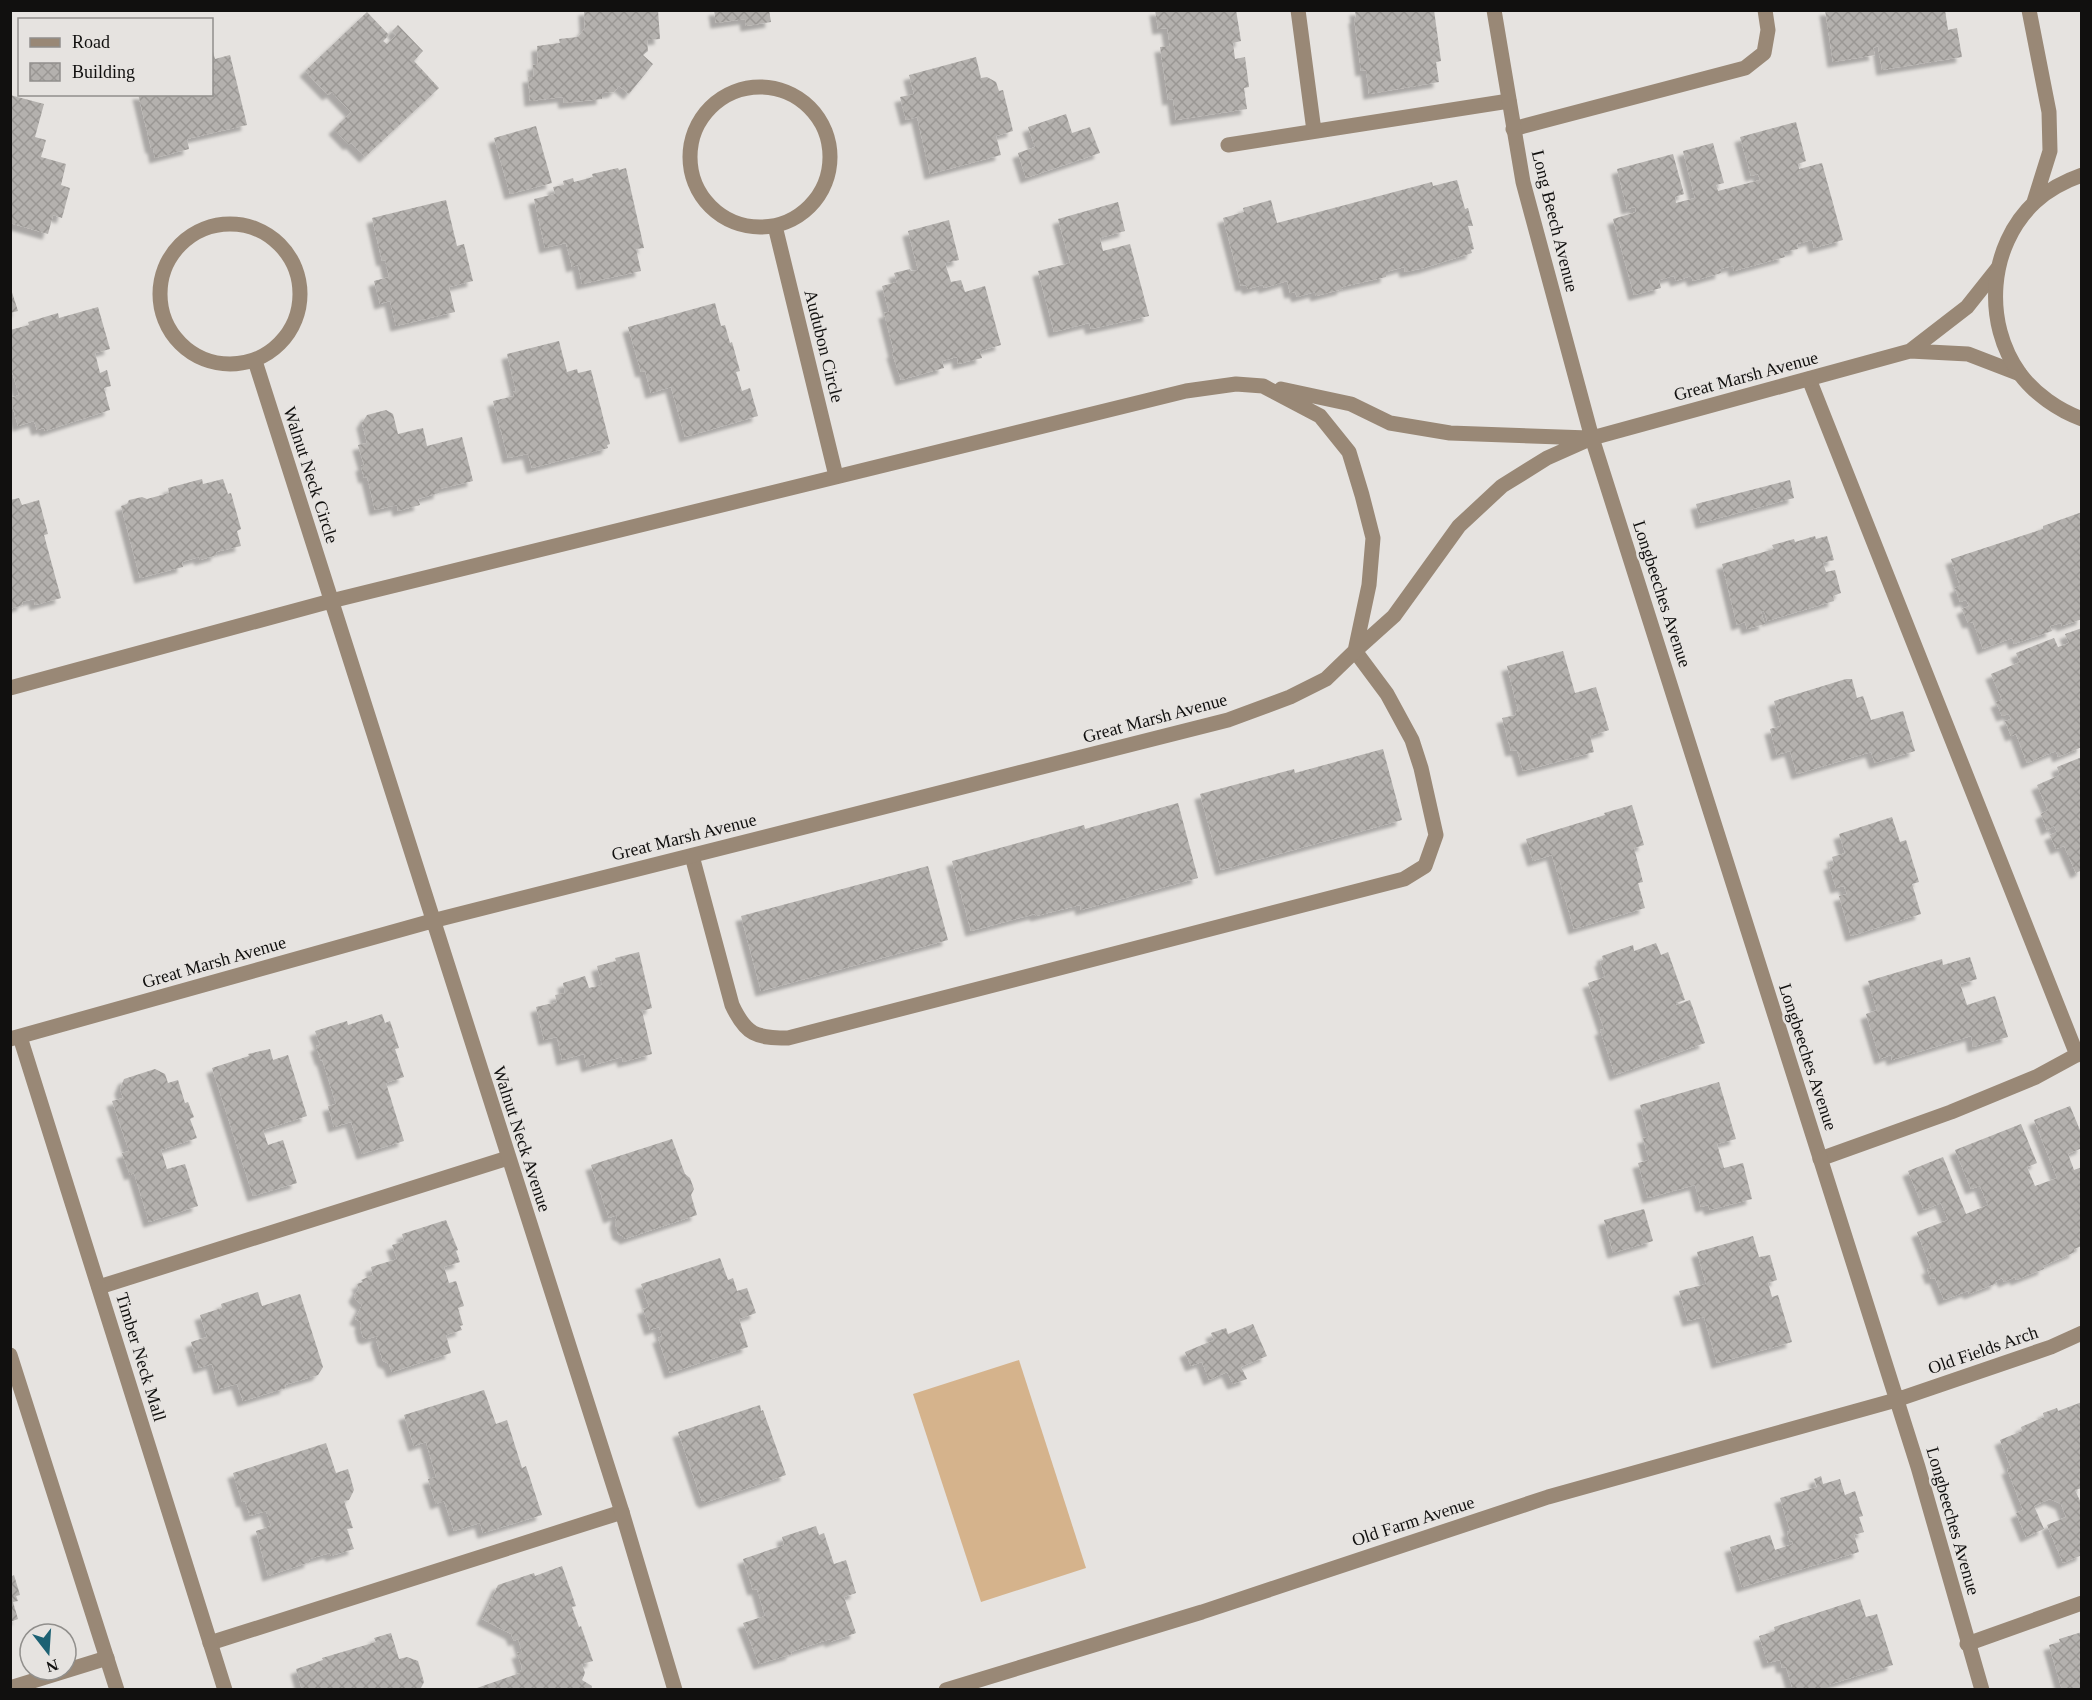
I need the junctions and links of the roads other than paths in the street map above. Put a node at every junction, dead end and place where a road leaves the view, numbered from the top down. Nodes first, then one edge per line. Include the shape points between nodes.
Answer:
1 (1298, 10) edge
2 (1494, 10) edge
3 (1765, 10) edge
4 (2029, 10) edge
5 (1509, 101) junction
6 (1514, 129) junction
7 (1314, 131) junction
8 (1228, 145) dead end
9 (2082, 175) edge
10 (2034, 202) junction
11 (775, 226) junction
12 (1998, 268) junction
13 (1910, 351) junction
14 (255, 361) junction
15 (2020, 374) junction
16 (1809, 379) junction
17 (1263, 386) junction
18 (2082, 419) edge
19 (1592, 438) junction
20 (836, 476) junction
21 (331, 601) junction
22 (1355, 651) junction
23 (10, 688) edge
24 (692, 856) junction
25 (432, 921) junction
26 (15, 1038) edge
27 (2079, 1053) edge
28 (508, 1158) junction
29 (1820, 1159) junction
30 (99, 1287) junction
31 (2082, 1334) edge
32 (10, 1355) edge
33 (1896, 1400) junction
34 (622, 1512) junction
35 (2082, 1603) edge
36 (210, 1643) junction
37 (1967, 1644) junction
38 (107, 1658) junction
39 (10, 1688) edge
40 (117, 1689) edge
41 (225, 1689) edge
42 (675, 1689) edge
43 (946, 1689) edge
44 (1982, 1689) edge

1 - 7 street
2 - 5 street, Long Beech Avenue
3 - 6 street via 1768,30 1764,53 1745,68
4 - 10 street via 2049,111 2050,151
5 - 6 street, Long Beech Avenue
5 - 7 street
6 - 19 street, Long Beech Avenue via 1523,182
7 - 8 street
9 - 10 street
10 - 12 street via 2011,232
11 - 11 street via 751,227 727,220 707,205 694,185 688,160 691,136 702,115 720,98 743,88 765,86 787,91 806,103 821,120 829,140 831,163 825,184 813,203 796,218
11 - 20 street, Audubon Circle
12 - 13 street, Great Marsh Avenue via 1967,307
12 - 15 street via 1994,305 2002,341
13 - 15 street, Great Marsh Avenue via 1968,354
13 - 16 street, Great Marsh Avenue
14 - 14 street via 276,348 291,329 300,307 300,282 291,259 276,240 255,228 231,224 207,228 187,238 171,254 162,274 159,296 163,318 190,353 210,362 232,365
14 - 21 street, Walnut Neck Circle
15 - 18 street via 2046,401
16 - 19 street, Great Marsh Avenue
16 - 27 street
17 - 19 street, Great Marsh Avenue via 1351,404 1390,423 1450,433
17 - 20 street, Great Marsh Avenue via 1236,384 1186,391
17 - 22 street, Great Marsh Avenue via 1320,416 1349,452 1373,538 1369,585
19 - 22 street, Great Marsh Avenue via 1547,458 1502,486 1459,526 1394,616
19 - 29 street, Longbeeches Avenue
20 - 21 street, Great Marsh Avenue
21 - 23 street, Great Marsh Avenue
21 - 25 street, Walnut Neck Avenue
22 - 24 street, Great Marsh Avenue via 1326,679 1228,720
22 - 24 street via 1388,694 1412,740 1436,835 1425,866 1404,879 788,1038 770,1038 753,1034 741,1023 732,1005
24 - 25 street, Great Marsh Avenue
25 - 26 street, Great Marsh Avenue
25 - 28 street, Walnut Neck Avenue
26 - 30 street, Timber Neck Mall
27 - 29 street via 2036,1077 1951,1112
28 - 30 street
28 - 34 street, Walnut Neck Avenue
29 - 33 street, Longbeeches Avenue
30 - 36 street, Timber Neck Mall
31 - 33 street, Old Fields Arch
32 - 38 street
33 - 37 street, Longbeeches Avenue
33 - 43 street, Old Farm Avenue via 1548,1497 1202,1612
34 - 36 street
34 - 42 street, Walnut Neck Avenue
35 - 37 street
36 - 41 street, Timber Neck Mall
37 - 44 street, Longbeeches Avenue
38 - 39 street
38 - 40 street

